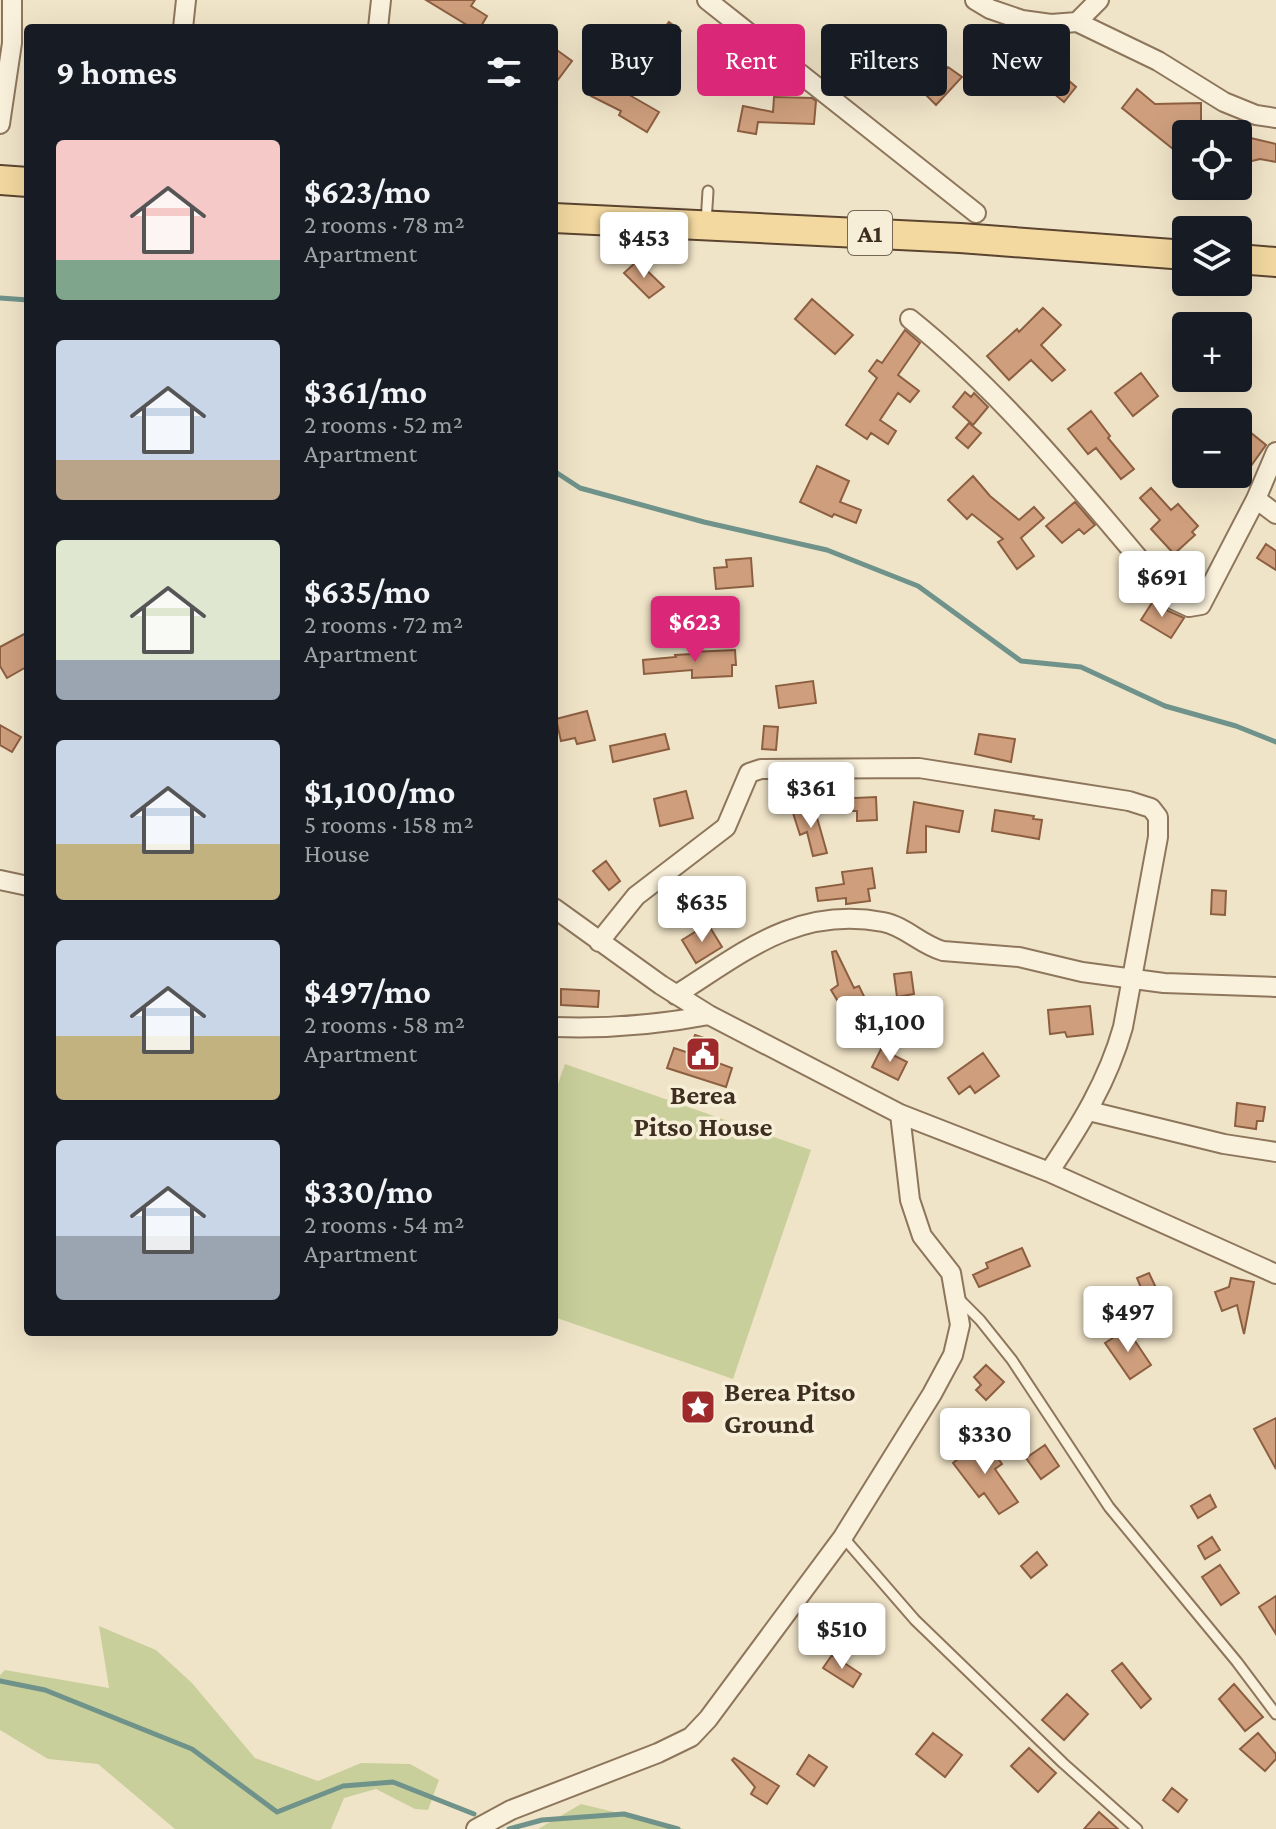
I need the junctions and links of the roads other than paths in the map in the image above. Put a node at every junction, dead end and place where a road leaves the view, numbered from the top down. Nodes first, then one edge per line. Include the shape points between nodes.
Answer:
1 (12, 0) edge
2 (186, 0) edge
3 (381, 0) edge
4 (707, 0) edge
5 (975, 0) edge
6 (1099, 0) edge
7 (1077, 22) junction
8 (183, 24) edge
9 (378, 24) edge
10 (6, 39) edge
11 (1276, 118) edge
12 (0, 124) edge
13 (0, 180) edge
14 (24, 182) edge
15 (708, 191) dead end
16 (976, 213) dead end
17 (558, 218) edge
18 (706, 225) junction
19 (1172, 254) edge
20 (1252, 260) edge
21 (1276, 262) edge
22 (910, 319) dead end
23 (1276, 452) edge
24 (1256, 499) junction
25 (1276, 514) edge
26 (0, 880) edge
27 (24, 885) edge
28 (558, 911) edge
29 (599, 942) junction
30 (1134, 979) junction
31 (1276, 987) edge
32 (676, 995) junction
33 (709, 1015) junction
34 (558, 1027) edge
35 (1089, 1111) junction
36 (900, 1114) junction
37 (1276, 1152) edge
38 (1049, 1172) junction
39 (1276, 1274) edge
40 (955, 1295) junction
41 (843, 1537) junction
42 (1276, 1714) edge
43 (476, 1829) edge
44 (1137, 1829) edge

1 - 10 street
2 - 8 street
3 - 9 street
4 - 16 street
5 - 7 street via 1022,20
6 - 7 street
7 - 11 street via 1158,61 1224,102
10 - 12 street
13 - 14 main road
15 - 18 lane
17 - 18 main road, A1
18 - 19 main road, A1
20 - 21 main road
22 - 24 street via 974,373 1180,603 1201,605
23 - 24 street
24 - 25 street
26 - 27 street
28 - 29 street
29 - 30 street via 636,896 726,827 749,773 919,768 1151,808 1158,817 1158,837
29 - 32 street
30 - 31 street
30 - 32 street via 1019,957 943,951 886,922 853,918 802,923 777,933
30 - 35 street via 1118,1047
32 - 33 street
33 - 34 street via 609,1029
33 - 36 street
35 - 37 street
35 - 38 street
36 - 38 street
36 - 40 street via 910,1200 922,1236 951,1273
38 - 39 street
40 - 41 street via 960,1325 953,1355
40 - 42 lane via 1012,1360 1109,1507
41 - 43 street via 691,1737
41 - 44 lane via 915,1620

